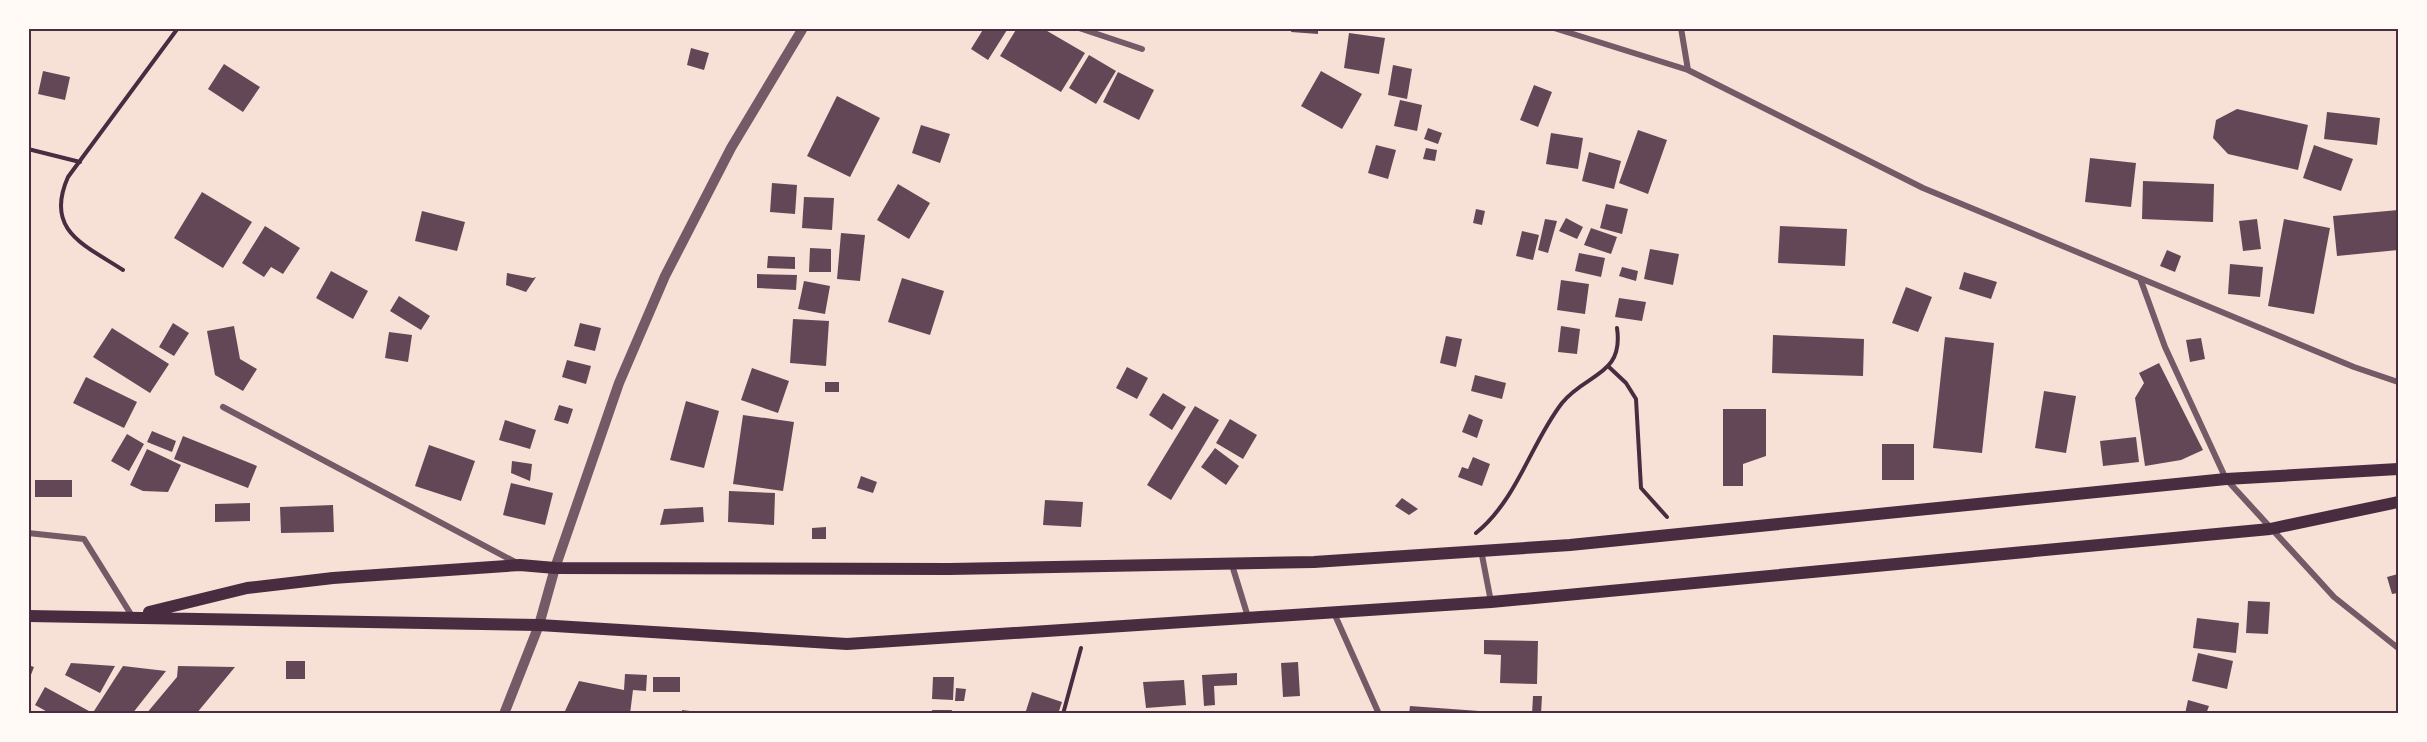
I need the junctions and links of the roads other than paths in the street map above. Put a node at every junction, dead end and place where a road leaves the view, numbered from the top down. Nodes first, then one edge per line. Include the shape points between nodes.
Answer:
1 (803, 28) edge
2 (1079, 28) edge
3 (1554, 28) edge
4 (1681, 28) edge
5 (1142, 49) dead end
6 (1688, 70) junction
7 (2140, 278) junction
8 (2398, 382) edge
9 (224, 407) dead end
10 (2398, 469) edge
11 (2226, 478) junction
12 (2398, 502) edge
13 (2270, 529) junction
14 (28, 533) edge
15 (1480, 550) junction
16 (520, 565) junction
17 (1232, 565) junction
18 (555, 568) junction
19 (1491, 602) junction
20 (1333, 611) junction
21 (28, 616) edge
22 (132, 616) junction
23 (1248, 617) junction
24 (539, 625) junction
25 (2398, 648) edge
26 (504, 714) edge
27 (1379, 714) edge

1 - 18 street via 731,148 665,276 619,383
2 - 5 street
3 - 6 street
4 - 6 street
6 - 7 street via 1923,188
7 - 8 street
7 - 11 street via 2165,347
9 - 16 street
10 - 11 main road
11 - 13 street
11 - 15 main road via 1570,545
12 - 13 main road
13 - 19 main road
13 - 25 street via 2334,597
14 - 22 street via 84,539
15 - 17 main road
15 - 19 street
16 - 18 main road
16 - 22 main road via 247,588
17 - 18 main road
17 - 23 street
18 - 24 street
19 - 20 main road
20 - 23 main road
20 - 27 street
21 - 22 main road
22 - 24 main road
23 - 24 main road via 847,644
24 - 26 street

